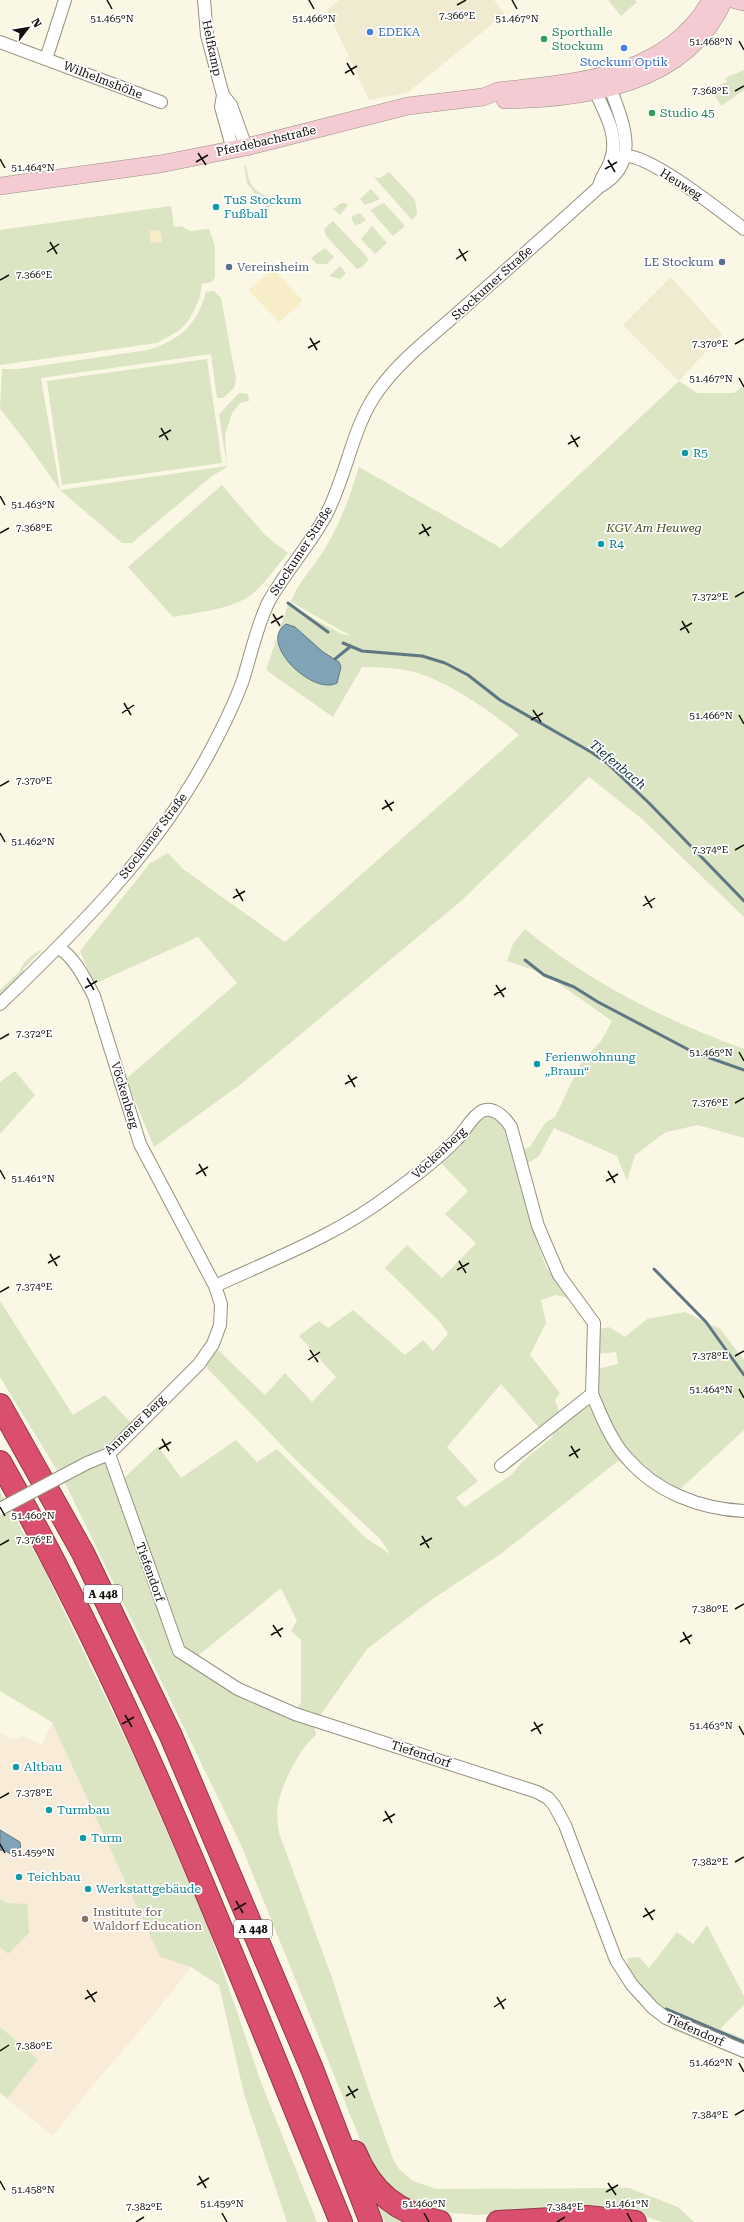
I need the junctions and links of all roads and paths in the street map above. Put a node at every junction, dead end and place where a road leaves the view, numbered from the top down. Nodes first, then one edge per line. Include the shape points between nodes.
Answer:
1 (65, 0) edge
2 (204, 0) edge
3 (711, 0) edge
4 (724, 0) edge
5 (735, 0) edge
6 (744, 2) edge
7 (0, 42) edge
8 (46, 59) junction
9 (601, 85) junction
10 (161, 102) dead end
11 (240, 148) junction
12 (625, 156) junction
13 (611, 160) junction
14 (0, 186) edge
15 (599, 187) junction
16 (744, 229) edge
17 (59, 948) junction
18 (0, 1004) edge
19 (216, 1286) junction
20 (199, 1364) joint
21 (592, 1394) junction
22 (0, 1405) edge
23 (109, 1454) junction
24 (0, 1462) edge
25 (501, 1466) dead end
26 (0, 1509) edge
27 (744, 1511) edge
28 (744, 2051) edge
29 (312, 2069) junction
30 (341, 2222) edge
31 (371, 2222) edge
32 (440, 2222) edge
33 (498, 2222) edge
34 (635, 2222) edge

1 - 8 street
2 - 11 street, Helfkamp via 207,35 223,95 222,107
3 - 9 main road, Pferdebachstraße via 689,32 666,50
4 - 9 main road, Pferdebachstraße via 705,31 679,56 655,71
5 - 6 main road
7 - 8 street, Wilhelmshöhe
8 - 10 street, Wilhelmshöhe
9 - 11 main road, Pferdebachstraße via 498,92 483,97 408,106
9 - 12 street, Stockumer Straße via 624,128
9 - 13 street, Stockumer Straße via 612,130
11 - 14 main road, Pferdebachstraße via 160,164
12 - 13 street
12 - 15 street, Stockumer Straße via 618,173
12 - 16 street, Heuweg via 640,159 696,192
13 - 15 street, Stockumer Straße
15 - 17 street, Stockumer Straße via 433,335 378,390 357,433 336,496 317,532 268,603 242,682 208,755 166,823 92,914
17 - 18 street, Stockumer Straße
17 - 19 street, Vöckenberg via 84,977 94,996 140,1144
19 - 20 street, Vöckenberg via 221,1304 220,1325 213,1344
19 - 21 street, Vöckenberg via 341,1228 372,1209 428,1165 457,1139 481,1112 488,1110 500,1114 511,1127 538,1226 559,1275 594,1323
20 - 23 street, Annener Berg
21 - 25 street
21 - 27 street, Vöckenberg via 602,1419 627,1458 654,1482 685,1500 725,1510
22 - 29 highway, A 448 via 83,1553 171,1736
23 - 26 street, Annener Berg, bridge
23 - 28 street, Tiefendorf via 179,1651 238,1688 296,1714 537,1792 548,1798 565,1825 616,1960 632,1985 666,2018
24 - 30 highway, A 448 via 58,1566 146,1750 227,1939
29 - 31 highway, A 448
29 - 32 highway via 338,2110 359,2162 382,2194 406,2212 419,2218
33 - 34 highway via 587,2217

